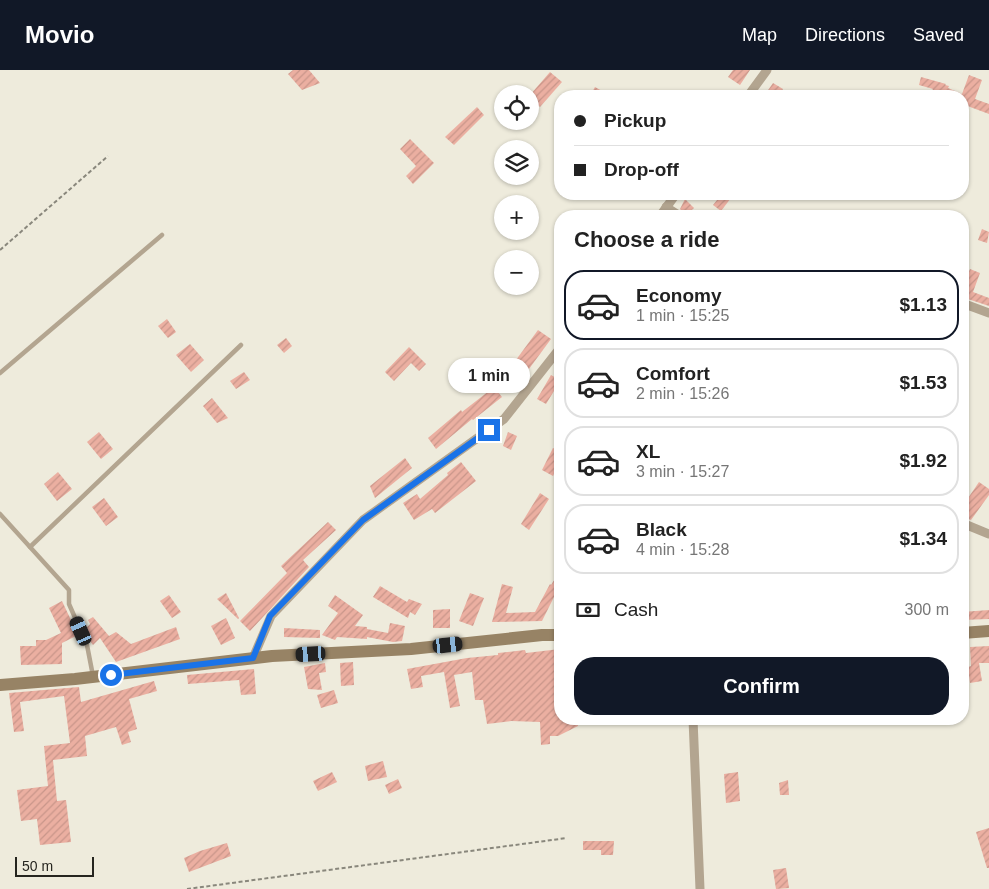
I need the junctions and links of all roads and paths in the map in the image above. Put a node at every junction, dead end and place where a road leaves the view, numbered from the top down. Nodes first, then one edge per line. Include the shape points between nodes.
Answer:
1 (767, 70) edge
2 (752, 90) edge
3 (108, 156) dead end
4 (671, 200) edge
5 (666, 207) junction
6 (664, 210) edge
7 (671, 210) edge
8 (162, 235) dead end
9 (0, 250) edge
10 (969, 306) edge
11 (989, 313) edge
12 (240, 345) dead end
13 (554, 356) edge
14 (0, 374) edge
15 (0, 514) edge
16 (969, 526) edge
17 (989, 534) edge
18 (30, 547) junction
19 (989, 631) edge
20 (969, 632) edge
21 (554, 635) edge
22 (253, 658) junction
23 (94, 677) junction
24 (0, 684) edge
25 (693, 725) edge
26 (567, 838) dead end
27 (187, 889) edge
28 (700, 889) edge

1 - 2 street
3 - 9 path
4 - 5 street
5 - 6 street
5 - 7 street
8 - 14 lane
10 - 11 street
12 - 18 lane
13 - 22 street via 504,418 363,520 270,616
15 - 18 lane
16 - 17 street
18 - 23 lane via 69,590 69,604 87,645
19 - 20 street
21 - 22 street via 411,649
22 - 23 street
23 - 24 street
25 - 28 street
26 - 27 path

